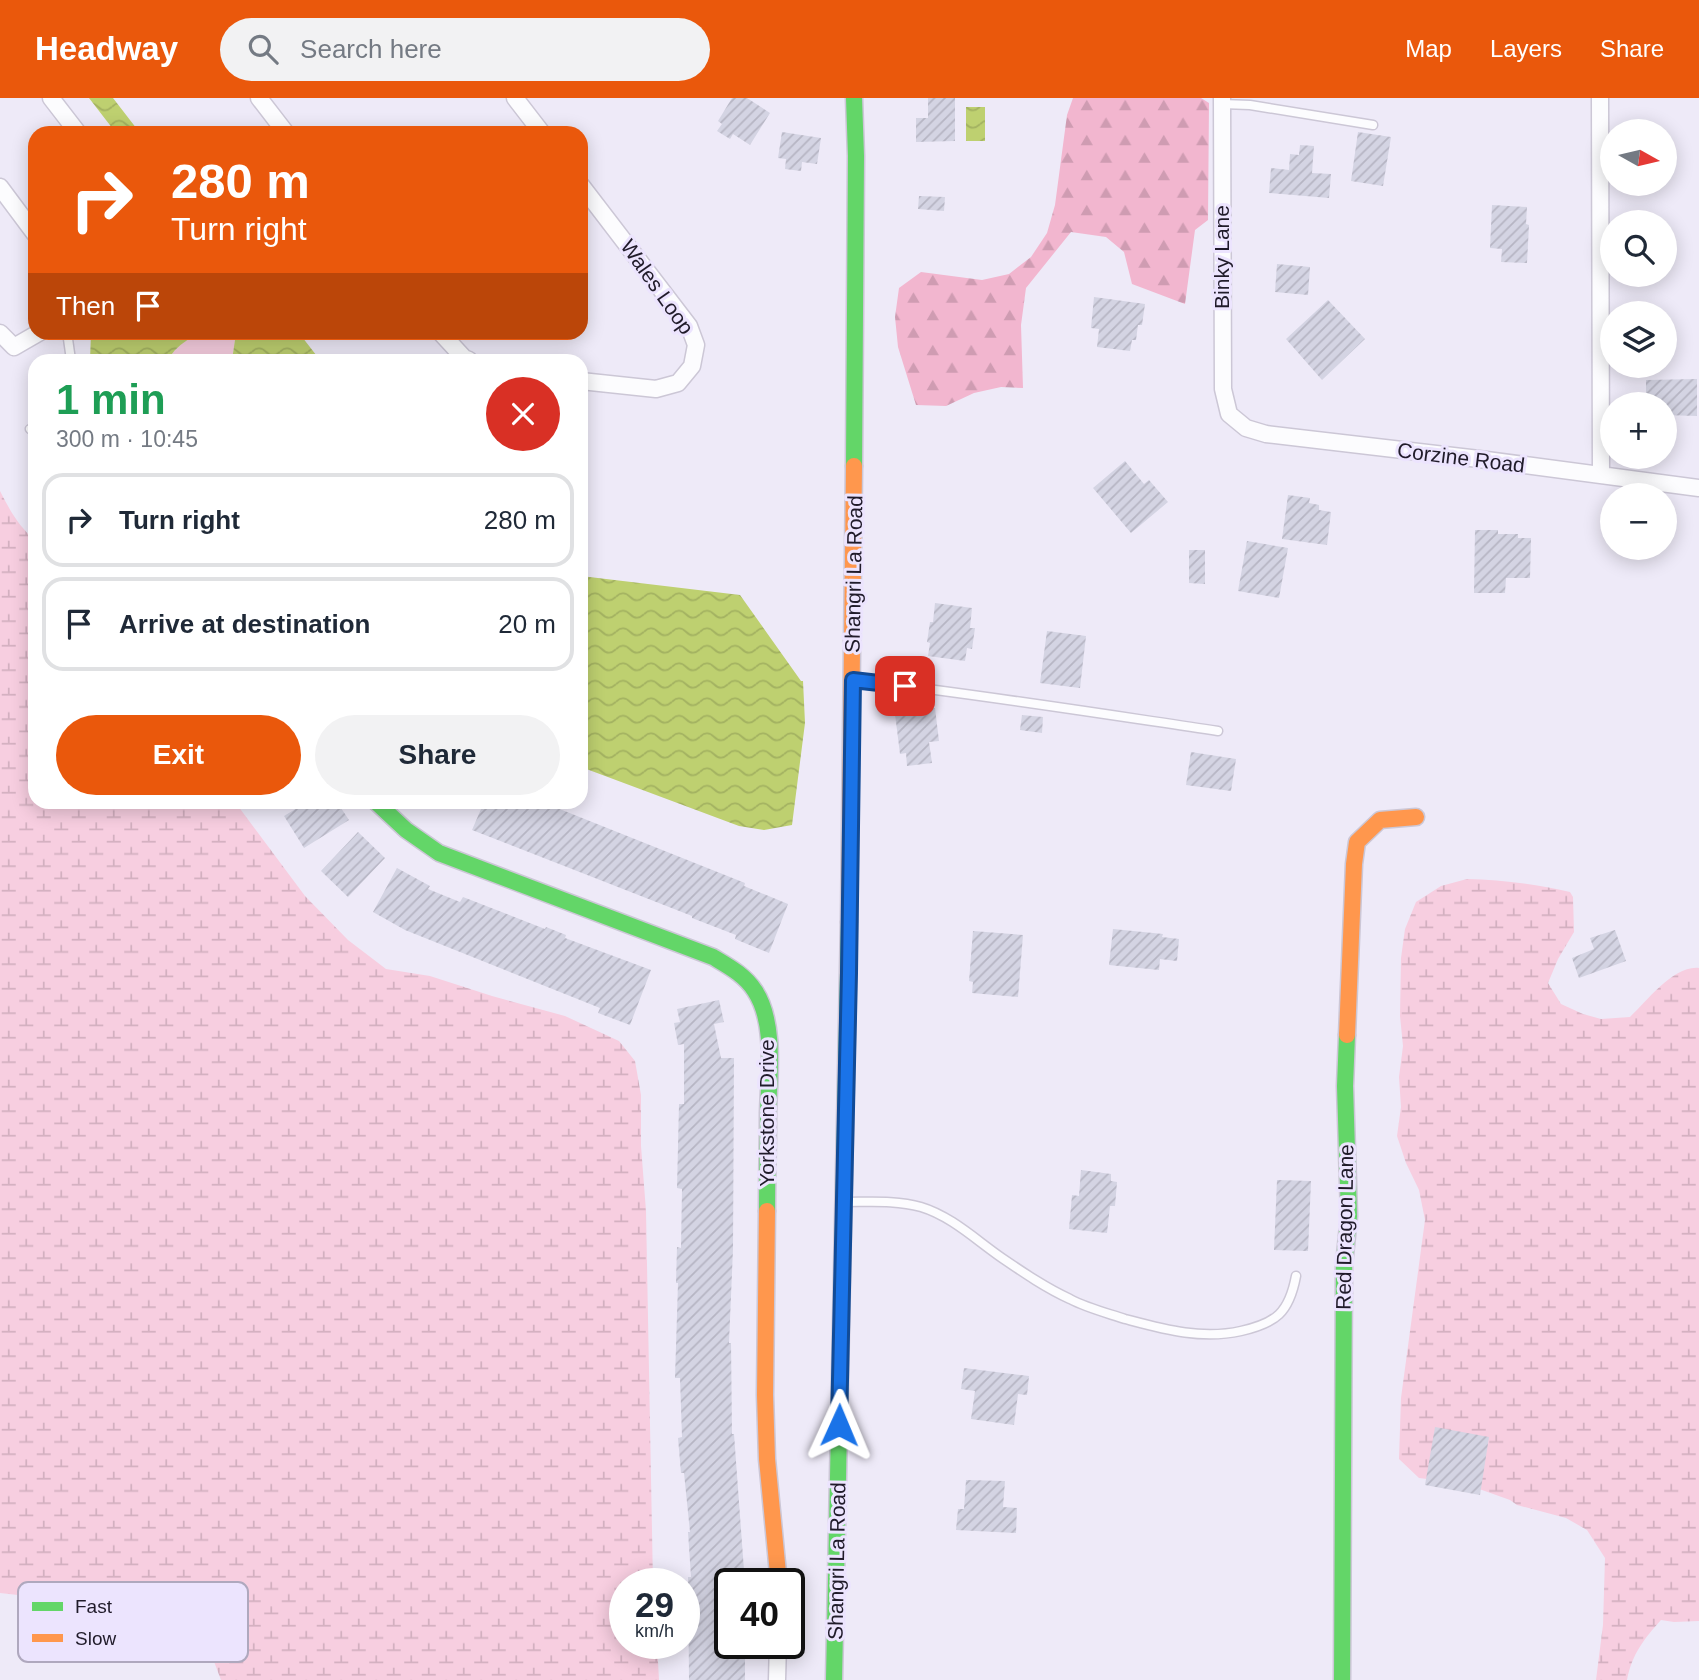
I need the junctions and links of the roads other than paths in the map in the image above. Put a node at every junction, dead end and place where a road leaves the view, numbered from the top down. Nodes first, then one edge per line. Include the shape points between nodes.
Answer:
1 (51, 98) edge
2 (259, 98) edge
3 (515, 98) edge
4 (854, 98) edge
5 (1600, 98) edge
6 (1222, 101) edge
7 (1373, 125) dead end
8 (73, 126) edge
9 (281, 126) edge
10 (537, 126) edge
11 (0, 187) edge
12 (588, 194) edge
13 (28, 225) edge
14 (0, 333) edge
15 (28, 339) edge
16 (446, 340) edge
17 (460, 354) edge
18 (588, 382) edge
19 (1229, 414) joint
20 (1601, 475) junction
21 (1699, 488) edge
22 (853, 680) junction
23 (1218, 730) dead end
24 (383, 809) edge
25 (1416, 817) dead end
26 (843, 1202) junction
27 (1296, 1276) dead end
28 (777, 1568) edge
29 (778, 1659) edge
30 (778, 1680) edge
31 (834, 1680) edge
32 (1342, 1680) edge

1 - 8 street
2 - 9 street
3 - 10 street
4 - 22 street, Shangri La Road
5 - 20 street
6 - 7 lane
6 - 19 street, Binky Lane via 1223,389
11 - 13 street
12 - 18 street, Wales Loop via 689,326 696,345 692,366 678,383 656,389
14 - 15 street via 14,347
16 - 17 street
19 - 20 street, Corzine Road via 1246,428 1266,434
20 - 21 street, Corzine Road
22 - 23 lane
22 - 26 street, Shangri La Road
24 - 28 street, Yorkstone Drive via 439,853 713,957 735,969 754,988 765,1011 769,1042 765,1395
25 - 32 street, Red Dragon Lane via 1380,820 1357,842 1354,864 1345,1086 1349,1216 1344,1265
26 - 27 lane via 920,1206 950,1220 1072,1301 1175,1332 1234,1332 1272,1320 1285,1309
26 - 31 street, Shangri La Road
29 - 30 street

